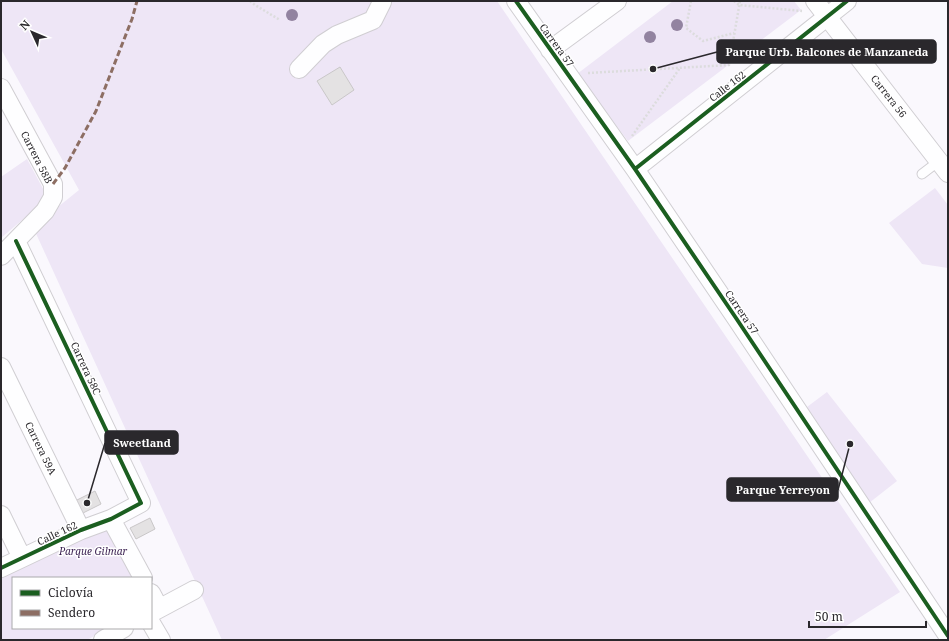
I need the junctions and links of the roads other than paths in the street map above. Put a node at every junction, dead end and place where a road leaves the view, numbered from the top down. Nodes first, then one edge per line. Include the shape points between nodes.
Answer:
1 (382, 1) edge
2 (516, 1) edge
3 (618, 1) edge
4 (847, 1) edge
5 (808, 6) edge
6 (827, 16) junction
7 (550, 50) junction
8 (299, 70) dead end
9 (1, 88) edge
10 (944, 167) edge
11 (635, 169) junction
12 (922, 174) dead end
13 (16, 241) junction
14 (1, 256) edge
15 (1, 367) edge
16 (141, 503) joint
17 (1, 516) edge
18 (112, 519) junction
19 (82, 530) junction
20 (22, 558) junction
21 (1, 568) edge
22 (142, 577) edge
23 (194, 590) dead end
24 (153, 609) edge
25 (122, 629) edge
26 (948, 636) edge
27 (103, 640) edge
28 (161, 640) edge

1 - 8 street via 373,20 337,35 324,44
2 - 7 street, Carrera 57
3 - 7 street
4 - 6 street, Calle 162
5 - 6 street, Carrera 56
6 - 10 street, Carrera 56
6 - 11 street, Calle 162
7 - 11 street, Carrera 57
9 - 13 street, Carrera 58B via 52,184 54,197 45,211
10 - 12 lane
11 - 26 street, Carrera 57
13 - 14 street, Carrera 58B
13 - 16 street, Carrera 58C
15 - 19 street, Carrera 59A
16 - 18 street, Calle 162
17 - 20 street
18 - 19 street, Calle 162
18 - 22 street
19 - 20 street, Calle 162
20 - 21 street, Calle 162
23 - 24 street
24 - 28 street
25 - 27 street

